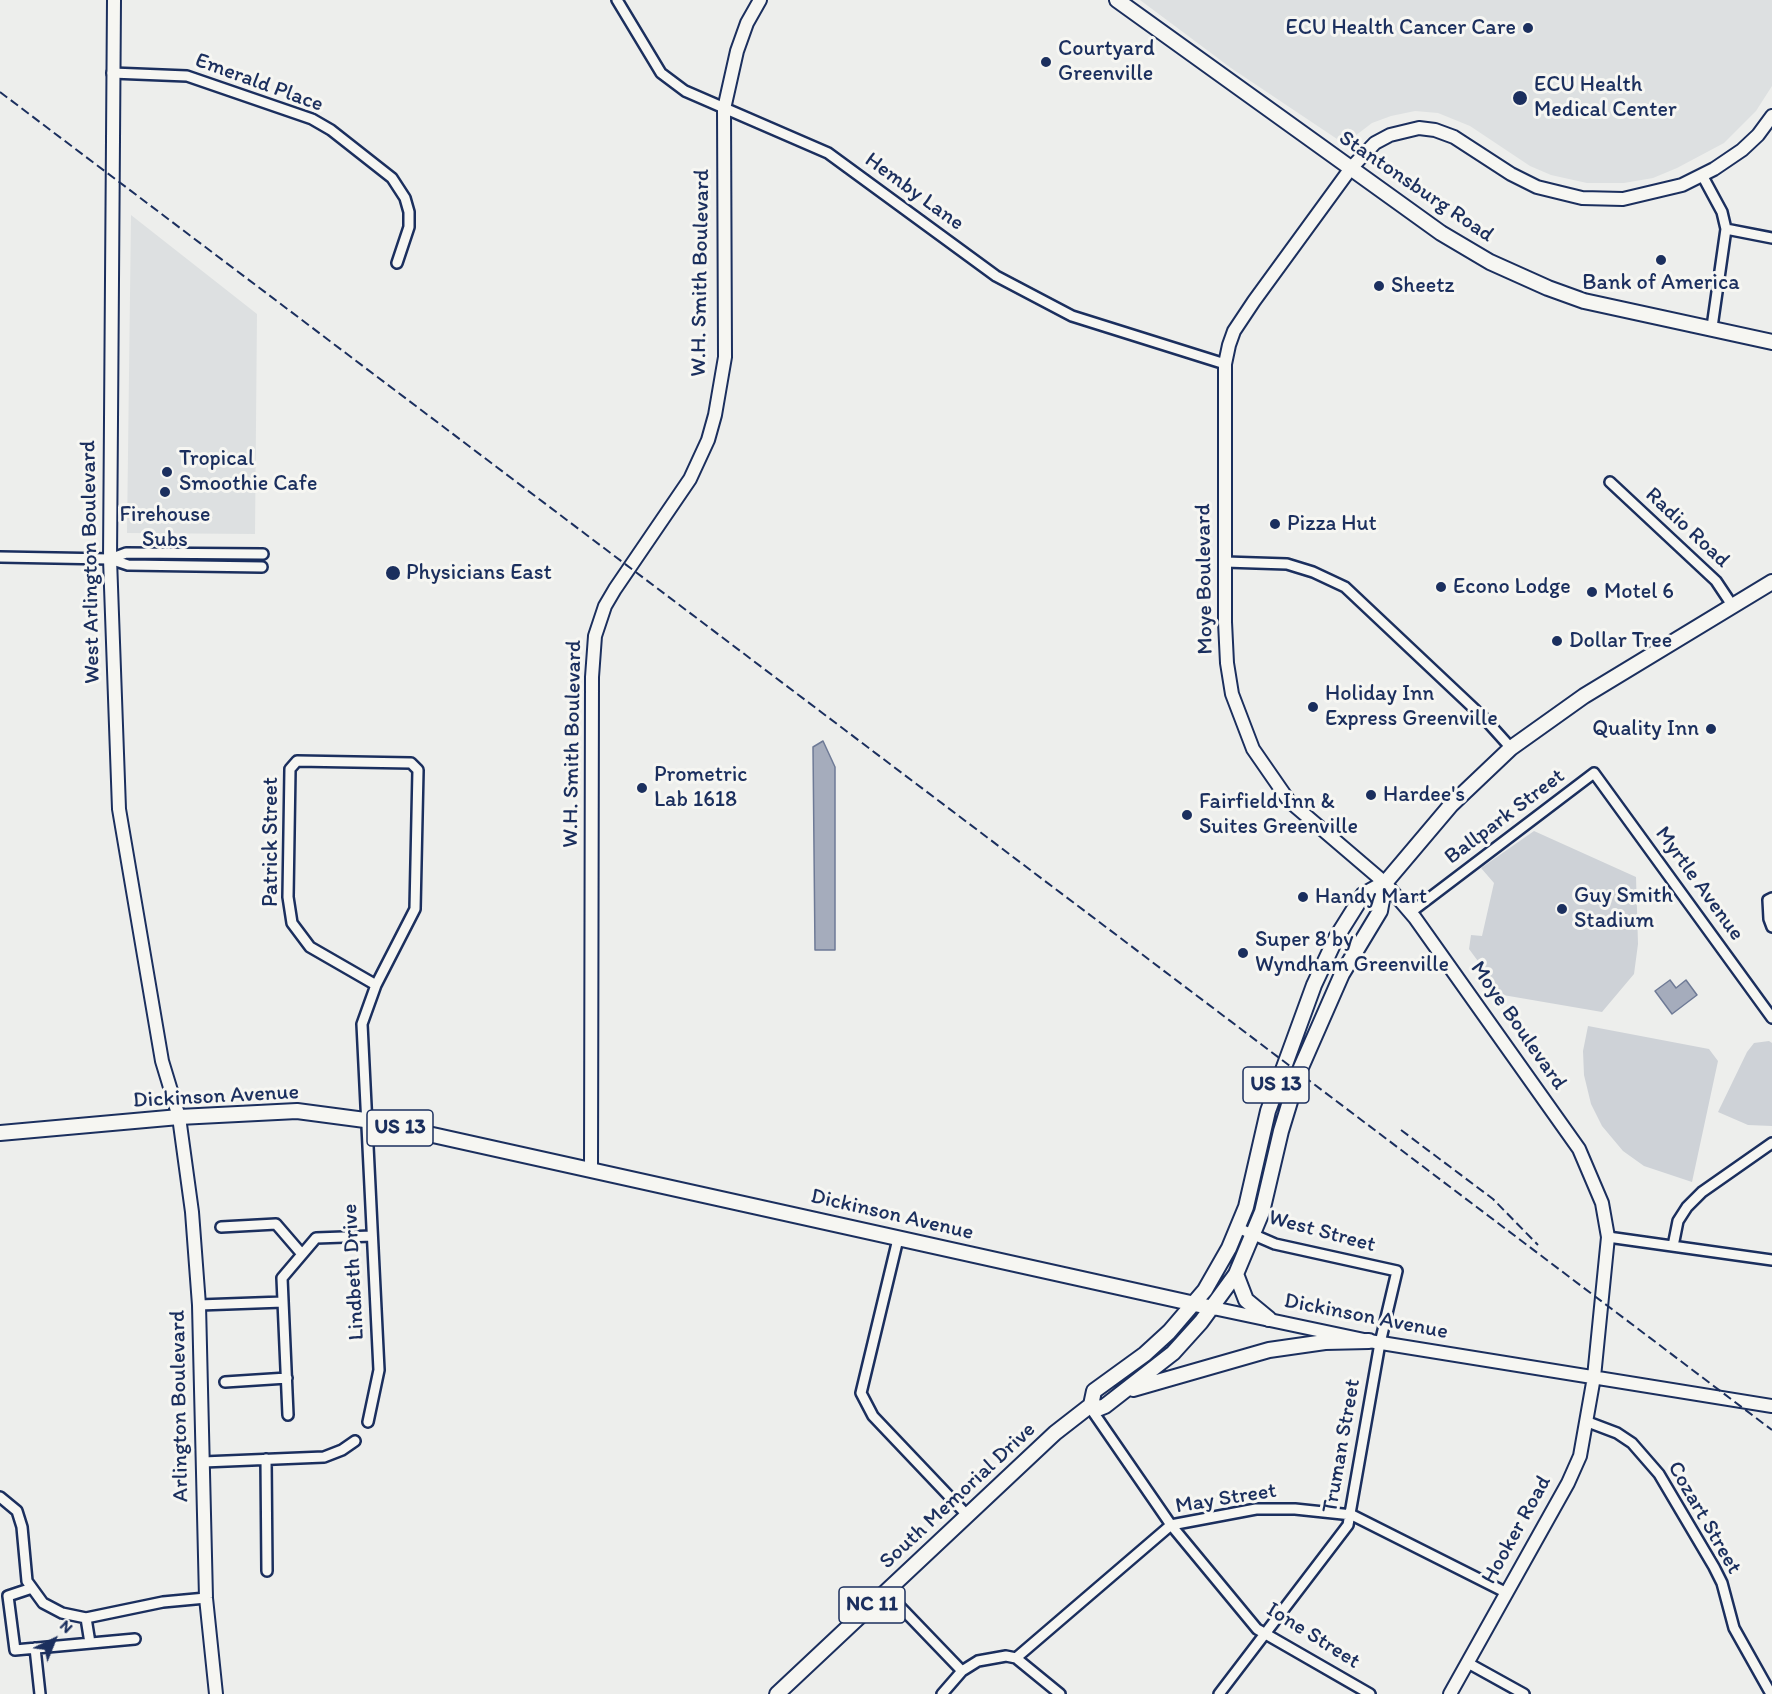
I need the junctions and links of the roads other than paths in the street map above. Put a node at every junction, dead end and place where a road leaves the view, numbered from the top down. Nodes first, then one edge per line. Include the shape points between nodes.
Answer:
1 (114, 0) edge
2 (617, 0) edge
3 (760, 0) edge
4 (1118, 0) edge
5 (112, 73) junction
6 (724, 110) junction
7 (1772, 116) edge
8 (1351, 168) junction
9 (1702, 175) junction
10 (1726, 229) junction
11 (1772, 238) edge
12 (397, 262) dead end
13 (1712, 327) junction
14 (1769, 339) edge
15 (1225, 364) junction
16 (1610, 482) dead end
17 (263, 554) dead end
18 (0, 557) edge
19 (110, 559) junction
20 (1225, 562) junction
21 (262, 567) dead end
22 (1772, 582) edge
23 (1732, 605) junction
24 (1511, 748) junction
25 (416, 765) joint
26 (1594, 773) joint
27 (1385, 883) junction
28 (1770, 899) edge
29 (1411, 912) junction
30 (1772, 927) edge
31 (376, 985) junction
32 (1772, 1018) edge
33 (179, 1117) junction
34 (365, 1120) junction
35 (0, 1133) edge
36 (1772, 1143) edge
37 (591, 1168) junction
38 (221, 1227) dead end
39 (1238, 1228) junction
40 (1254, 1235) junction
41 (372, 1236) junction
42 (1608, 1237) junction
43 (898, 1239) junction
44 (1673, 1246) junction
45 (301, 1253) junction
46 (1772, 1260) edge
47 (1397, 1271) joint
48 (1236, 1274) junction
49 (283, 1302) junction
50 (1195, 1304) junction
51 (199, 1305) junction
52 (1213, 1308) junction
53 (1269, 1319) junction
54 (1374, 1342) junction
55 (1594, 1377) junction
56 (286, 1378) junction
57 (225, 1382) dead end
58 (1125, 1392) junction
59 (1090, 1406) junction
60 (1772, 1406) edge
61 (288, 1415) dead end
62 (368, 1422) dead end
63 (1588, 1422) junction
64 (355, 1441) dead end
65 (266, 1459) junction
66 (203, 1462) junction
67 (0, 1497) edge
68 (967, 1515) junction
69 (1352, 1515) junction
70 (1171, 1525) junction
71 (267, 1571) dead end
72 (32, 1588) junction
73 (886, 1592) junction
74 (1507, 1593) junction
75 (206, 1598) junction
76 (86, 1618) junction
77 (1265, 1634) junction
78 (135, 1639) dead end
79 (90, 1643) junction
80 (35, 1648) junction
81 (1016, 1658) junction
82 (1468, 1663) junction
83 (962, 1671) junction
84 (40, 1694) edge
85 (216, 1694) edge
86 (777, 1694) edge
87 (942, 1694) edge
88 (1060, 1694) edge
89 (1220, 1694) edge
90 (1370, 1694) edge
91 (1450, 1694) edge
92 (1524, 1694) edge
93 (1771, 1694) edge

1 - 5 main road, West Arlington Boulevard
2 - 6 street, Hemby Lane via 661,73 685,91
3 - 6 main road, W.H. Smith Boulevard via 737,51
4 - 8 main road, Stantonsburg Road
5 - 12 street, Emerald Place via 187,76 312,119 331,130 392,178 405,198 409,227
5 - 19 main road, West Arlington Boulevard
6 - 15 street, Hemby Lane via 828,153 996,276 1071,316
6 - 37 main road, W.H. Smith Boulevard via 725,357 715,415 690,479 615,589 595,636
7 - 9 main road, Moye Boulevard via 1742,150
8 - 9 main road, Moye Boulevard via 1382,139 1419,128 1454,137 1537,187 1582,198 1642,196
8 - 13 main road, Stantonsburg Road via 1441,233 1518,276 1584,301
8 - 15 main road, Moye Boulevard via 1234,331
9 - 10 street via 1722,212
10 - 11 street
10 - 13 street
13 - 14 main road, Stantonsburg Road
15 - 20 main road, Moye Boulevard
16 - 23 street, Radio Road via 1716,581
17 - 19 street via 126,553
18 - 19 street
19 - 21 street via 128,565
19 - 33 main road, West Arlington Boulevard via 119,809 162,1061
20 - 24 street via 1287,564 1345,587
20 - 27 main road, Moye Boulevard via 1227,663 1232,694 1253,749 1289,801
22 - 23 main road, South Memorial Drive / US 13
23 - 24 main road, South Memorial Drive / US 13 via 1584,696
24 - 27 main road, South Memorial Drive / US 13 via 1451,805
25 - 31 street, Lindbeth Drive via 415,909
25 - 31 street, Patrick Street via 293,763 290,769 288,897 292,923 310,947
26 - 29 street, Ballpark Street
26 - 32 street, Myrtle Avenue
27 - 29 main road, Moye Boulevard
27 - 39 main road, South Memorial Drive / US 13 via 1363,895 1336,938 1314,985 1275,1087
27 - 40 main road, South Memorial Drive / US 13 via 1380,910 1342,974 1299,1072
28 - 30 street
29 - 42 main road, Moye Boulevard via 1579,1149 1602,1203
31 - 34 street, Lindbeth Drive via 362,1024
33 - 34 main road, Dickinson Avenue / US 13 via 297,1111
33 - 35 main road, Dickinson Avenue / US 13
33 - 51 main road, Arlington Boulevard
34 - 37 main road, Dickinson Avenue / US 13
34 - 41 street, Lindbeth Drive
36 - 44 street via 1702,1192 1678,1221
37 - 43 main road, Dickinson Avenue / US 13
38 - 45 street via 276,1224
39 - 40 street, West Street
39 - 50 main road, South Memorial Drive / US 13
40 - 47 street, West Street via 1284,1246
40 - 48 main road, South Memorial Drive / US 13
41 - 45 street via 316,1238
41 - 62 street, Lindbeth Drive via 379,1370
42 - 44 street
42 - 55 main road, Moye Boulevard
43 - 50 main road, Dickinson Avenue / US 13
43 - 68 street via 861,1393 873,1416
44 - 46 street
45 - 49 street via 282,1278
47 - 54 street, Truman Street
48 - 52 main road, South Memorial Drive / US 13
48 - 53 main road via 1246,1300
49 - 51 street
49 - 56 street
50 - 52 main road, Dickinson Avenue / US 13
50 - 59 main road, South Memorial Drive / NC 11 via 1150,1349 1094,1391
51 - 66 main road, Arlington Boulevard
52 - 53 main road, Dickinson Avenue
52 - 58 main road, South Memorial Drive / NC 11 via 1173,1353
53 - 54 main road, Dickinson Avenue
54 - 55 main road, Dickinson Avenue
54 - 58 main road via 1325,1342 1269,1350
54 - 69 street, Truman Street
55 - 60 main road, Dickinson Avenue
55 - 63 main road, Hooker Road
56 - 57 street
56 - 61 street
58 - 59 main road, South Memorial Drive / NC 11 via 1100,1408
59 - 68 main road, South Memorial Drive / NC 11 via 1055,1433
59 - 70 street, Ione Street
63 - 74 main road, Hooker Road via 1575,1469
63 - 93 street, Cozart Street via 1632,1443 1659,1474 1714,1567 1734,1628
64 - 65 street via 324,1457
65 - 66 street
65 - 71 street
66 - 75 main road, Arlington Boulevard
67 - 72 street via 17,1511 27,1581
68 - 73 main road, South Memorial Drive / NC 11
69 - 70 street, May Street via 1256,1509
69 - 74 street, May Street
69 - 77 street, Truman Street
70 - 77 street, Ione Street
70 - 81 street, May Street
72 - 76 street via 43,1602 62,1613
72 - 80 street via 8,1596 15,1650
73 - 83 street
73 - 86 main road, South Memorial Drive / NC 11
74 - 82 main road, Hooker Road
75 - 76 street via 163,1602
75 - 85 main road, Arlington Boulevard
76 - 79 street
77 - 89 street, Truman Street
77 - 90 street, Ione Street
78 - 79 street
79 - 80 street
80 - 84 street
81 - 83 street via 978,1661
81 - 88 street
82 - 91 main road, Hooker Road
82 - 92 street
83 - 87 street

